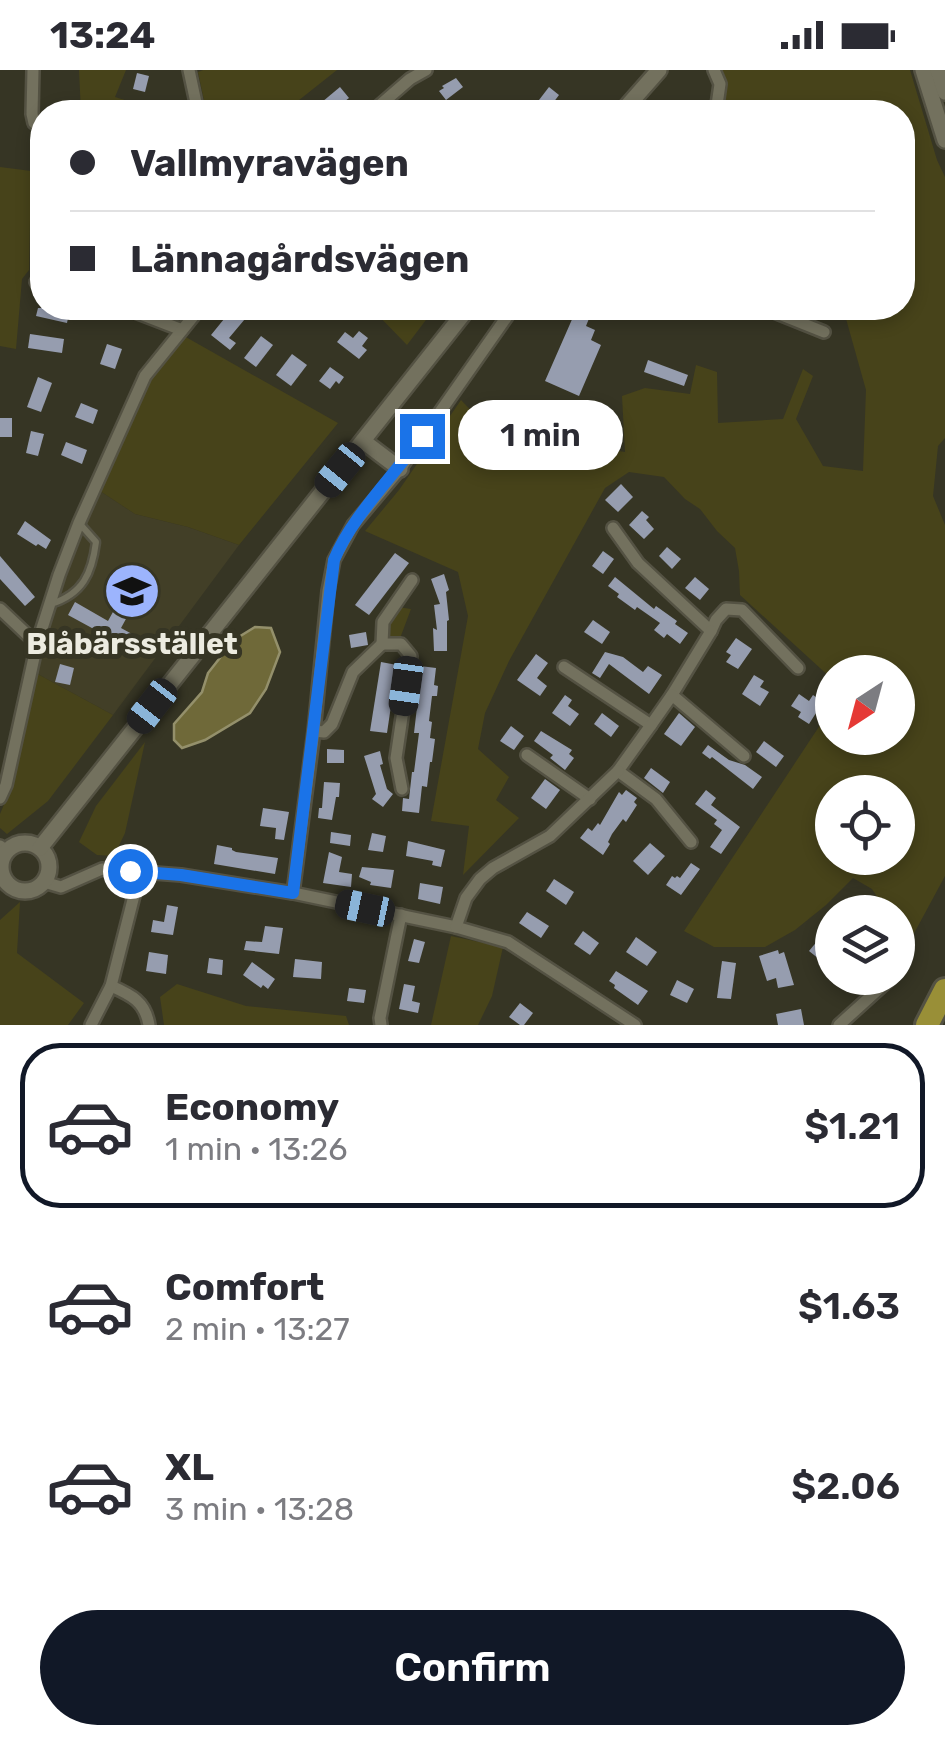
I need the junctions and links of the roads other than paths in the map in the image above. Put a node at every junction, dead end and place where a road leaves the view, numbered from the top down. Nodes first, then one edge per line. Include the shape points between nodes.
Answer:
1 (34, 70) edge
2 (189, 70) edge
3 (426, 70) edge
4 (659, 70) edge
5 (714, 70) edge
6 (923, 70) edge
7 (938, 70) edge
8 (945, 92) edge
9 (33, 100) edge
10 (195, 100) edge
11 (386, 100) edge
12 (633, 100) edge
13 (718, 100) edge
14 (945, 140) edge
15 (156, 320) edge
16 (190, 320) edge
17 (459, 320) edge
18 (505, 320) edge
19 (794, 320) edge
20 (182, 330) junction
21 (824, 332) dead end
22 (363, 441) junction
23 (400, 469) junction
24 (79, 523) junction
25 (613, 528) dead end
26 (412, 580) dead end
27 (49, 604) junction
28 (0, 609) edge
29 (711, 632) junction
30 (37, 644) junction
31 (382, 644) junction
32 (564, 667) dead end
33 (798, 668) dead end
34 (672, 695) junction
35 (650, 725) junction
36 (314, 731) junction
37 (527, 756) dead end
38 (744, 756) dead end
39 (618, 771) junction
40 (402, 789) dead end
41 (0, 798) edge
42 (590, 798) junction
43 (691, 842) dead end
44 (4, 848) edge
45 (40, 848) junction
46 (140, 872) junction
47 (44, 882) junction
48 (4, 890) edge
49 (293, 893) junction
50 (401, 916) junction
51 (456, 927) junction
52 (111, 986) junction
53 (945, 990) edge
54 (873, 995) edge
55 (90, 1025) edge
56 (150, 1025) edge
57 (381, 1025) edge
58 (635, 1025) edge
59 (840, 1025) edge
60 (927, 1025) edge

1 - 9 street
2 - 10 street
3 - 11 street
4 - 12 street
5 - 13 street
6 - 14 street
7 - 8 street
15 - 20 street
16 - 20 street
17 - 22 street
18 - 23 street
19 - 21 street
20 - 24 street via 145,376
22 - 23 street
22 - 45 street
23 - 36 street via 334,560
24 - 27 street
24 - 27 lane via 96,542 93,563 81,587
25 - 29 street via 638,564
26 - 31 street via 383,622
27 - 30 street
28 - 30 street
29 - 33 street via 726,608 742,610
29 - 34 street
30 - 41 street
31 - 36 street via 353,672 332,724
31 - 40 street via 402,644 410,656 396,758
32 - 35 street
34 - 35 street
34 - 38 street
35 - 39 street
36 - 49 street
37 - 42 street
39 - 42 street
39 - 43 street via 656,799
42 - 51 street via 550,836 480,879
44 - 45 street via 23,842
44 - 48 street
45 - 47 street via 50,868
46 - 47 street via 102,869 61,886
46 - 49 street
46 - 52 street
47 - 48 street via 31,890
49 - 50 street
50 - 51 street
50 - 57 street
51 - 58 street via 508,942
52 - 55 street
52 - 56 street via 138,998
53 - 60 highway
54 - 59 street

